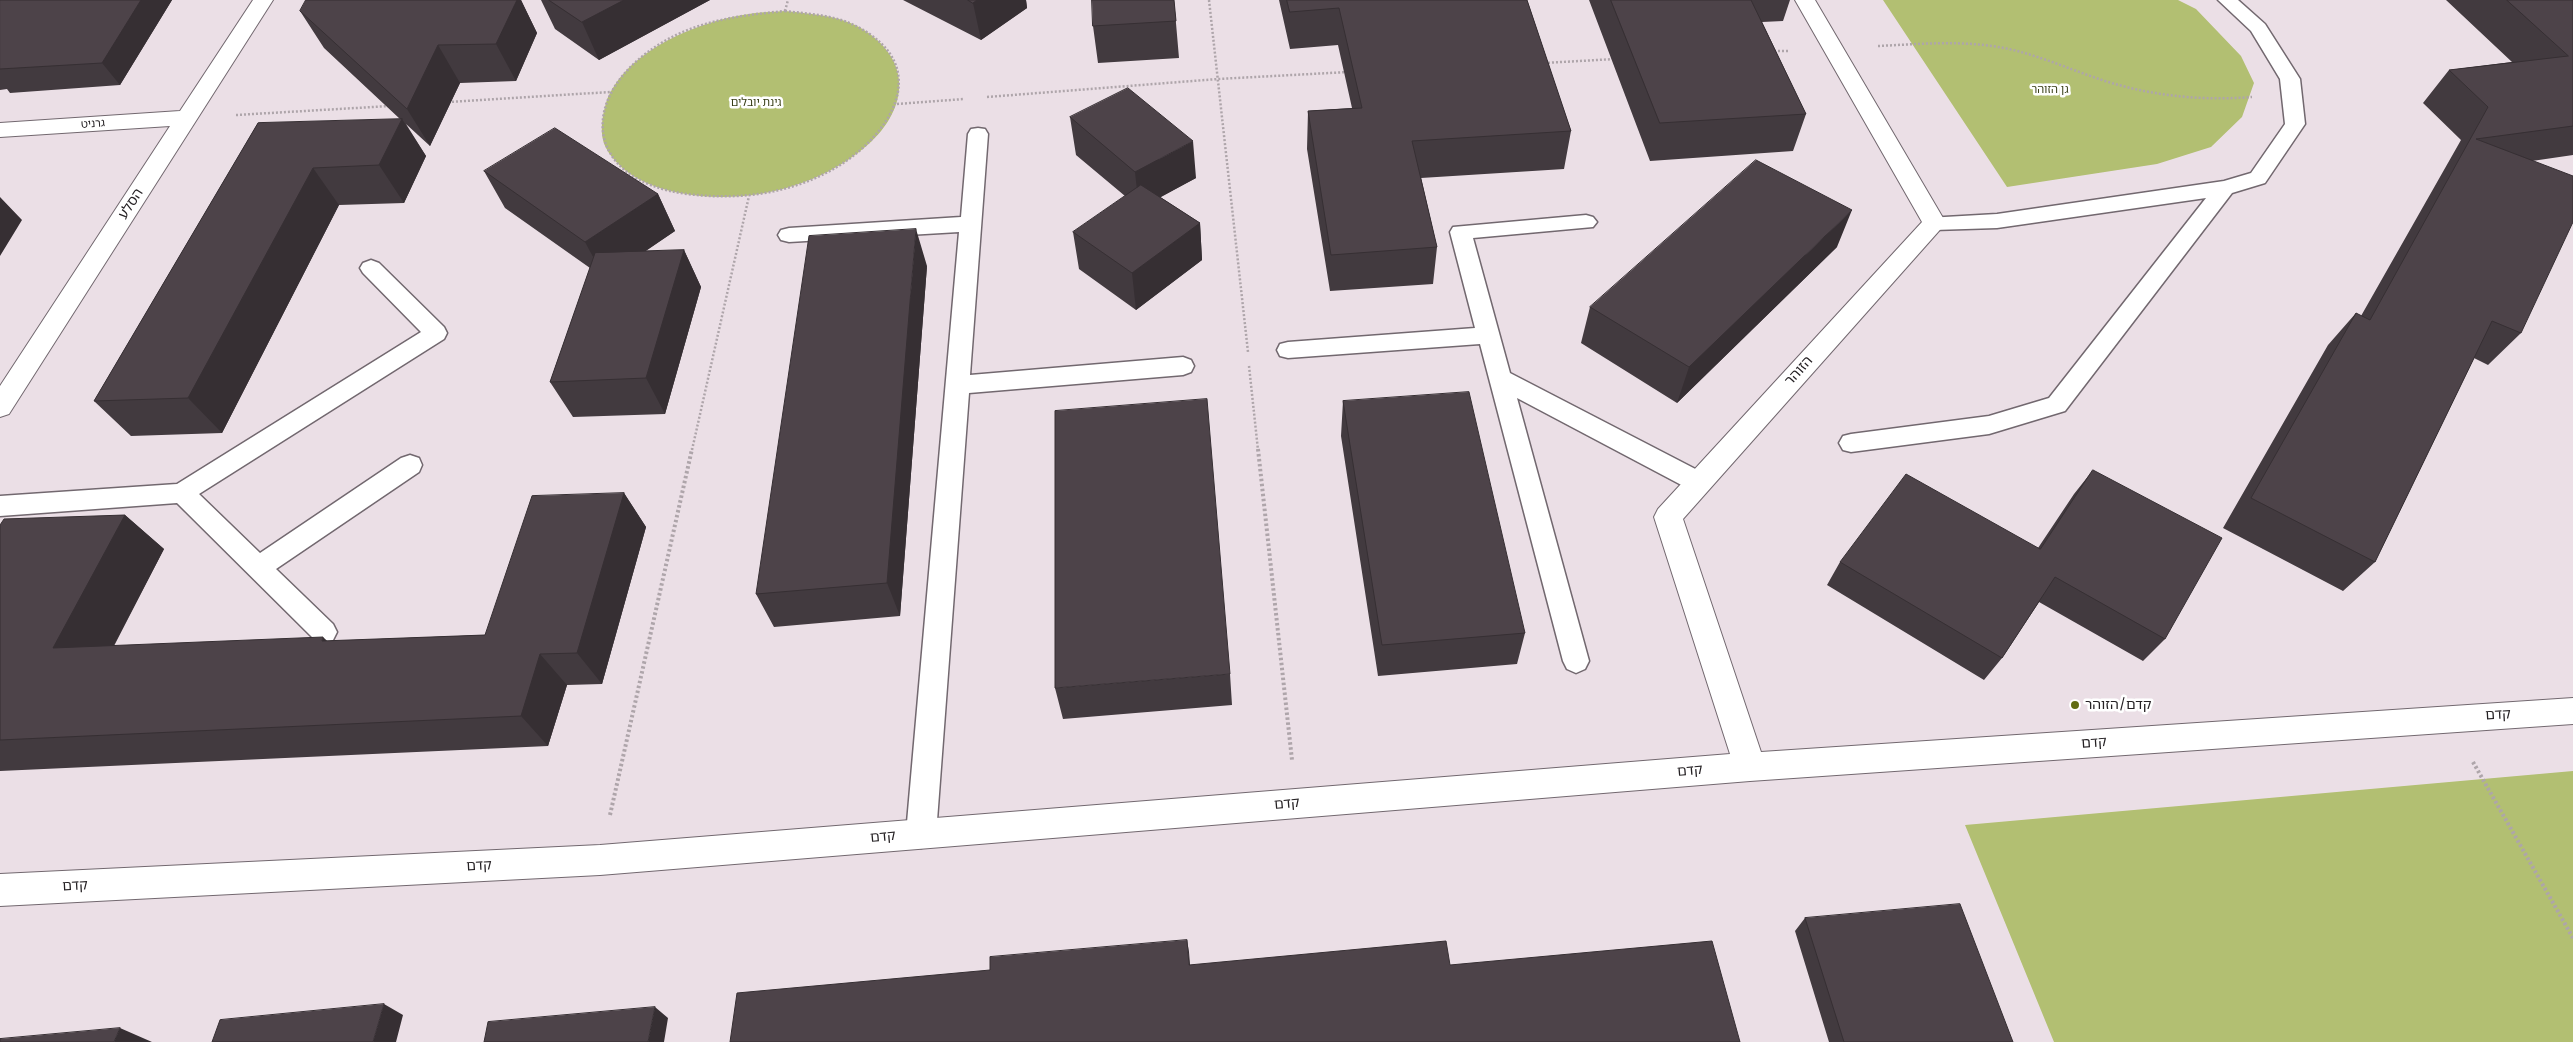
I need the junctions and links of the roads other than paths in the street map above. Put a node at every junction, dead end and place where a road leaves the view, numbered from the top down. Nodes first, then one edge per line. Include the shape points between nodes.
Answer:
1 (263, 0) edge
2 (1805, 0) edge
3 (2227, 0) edge
4 (186, 118) junction
5 (0, 130) edge
6 (978, 134) dead end
7 (2225, 188) junction
8 (1586, 222) dead end
9 (1934, 223) junction
10 (971, 224) junction
11 (789, 235) dead end
12 (370, 268) dead end
13 (1489, 335) junction
14 (1288, 350) dead end
15 (1183, 366) dead end
16 (1500, 378) junction
17 (958, 385) junction
18 (0, 407) edge
19 (1851, 444) dead end
20 (410, 465) dead end
21 (1698, 482) junction
22 (182, 494) junction
23 (0, 506) edge
24 (259, 568) junction
25 (324, 632) dead end
26 (1576, 661) dead end
27 (2573, 711) edge
28 (1750, 767) junction
29 (921, 834) junction
30 (0, 890) edge

1 - 4 street, הסלע
2 - 9 street
3 - 7 lane via 2258,28 2290,79 2295,124 2258,178
4 - 5 street, גרניט
4 - 18 street, הסלע
6 - 10 lane
7 - 9 lane via 1997,221
7 - 19 lane via 2057,406 1989,425
8 - 13 lane via 1461,232
9 - 21 street, הזוהר
10 - 11 lane
10 - 17 lane
12 - 22 lane via 436,333
13 - 14 lane
13 - 16 lane
15 - 17 lane
16 - 21 lane
16 - 26 lane
17 - 29 lane
20 - 24 lane
21 - 28 street, הזוהר via 1668,517
22 - 23 lane
22 - 24 lane
24 - 25 lane
27 - 28 street, קדם
28 - 29 street, קדם
29 - 30 street, קדם via 600,860

